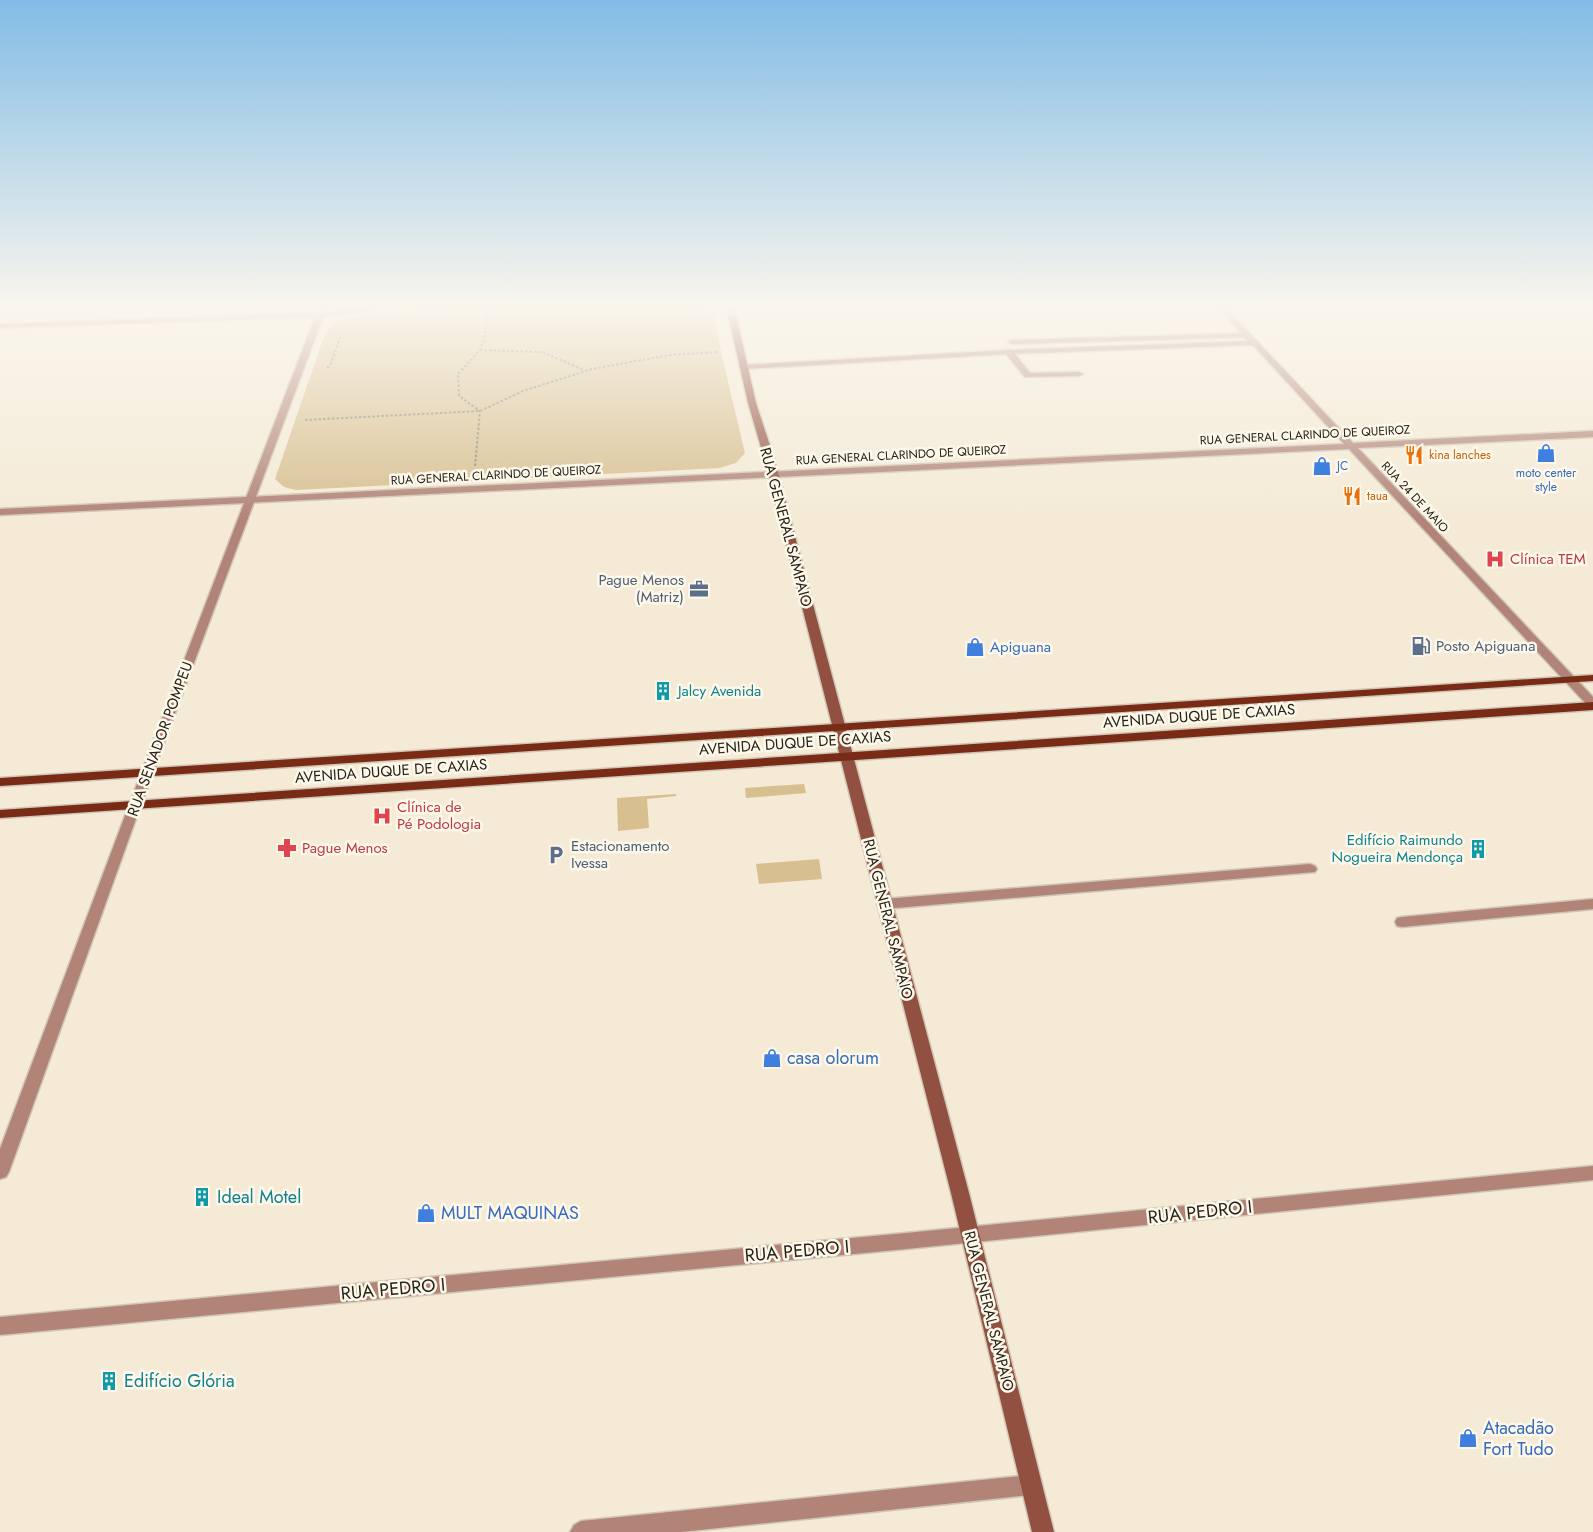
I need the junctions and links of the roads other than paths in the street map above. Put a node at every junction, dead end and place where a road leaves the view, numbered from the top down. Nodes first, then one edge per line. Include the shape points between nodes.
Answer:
1 (296, 377) edge
2 (746, 377) edge
3 (1287, 377) edge
4 (1593, 434) edge
5 (1349, 445) junction
6 (773, 474) junction
7 (250, 500) junction
8 (0, 512) edge
9 (1593, 678) edge
10 (1570, 679) junction
11 (1593, 705) edge
12 (838, 727) junction
13 (846, 756) junction
14 (148, 772) junction
15 (0, 782) edge
16 (135, 805) junction
17 (0, 814) edge
18 (1310, 869) dead end
19 (884, 904) junction
20 (1593, 904) edge
21 (1402, 922) dead end
22 (0, 1172) edge
23 (1593, 1173) edge
24 (970, 1235) junction
25 (0, 1326) edge
26 (1031, 1485) junction
27 (582, 1532) edge
28 (1043, 1532) edge

1 - 7 street, RUA SENADOR POMPEU
2 - 6 main road, RUA GENERAL SAMPAIO
3 - 5 street, RUA 24 DE MAIO
4 - 5 street, RUA GENERAL CLARINDO DE QUEIROZ
5 - 6 street, RUA GENERAL CLARINDO DE QUEIROZ
5 - 10 street, RUA 24 DE MAIO
6 - 7 street, RUA GENERAL CLARINDO DE QUEIROZ
6 - 12 main road, RUA GENERAL SAMPAIO
7 - 8 street, RUA GENERAL CLARINDO DE QUEIROZ
7 - 14 street, RUA SENADOR POMPEU
9 - 10 main road, AVENIDA DUQUE DE CAXIAS
10 - 11 street, RUA 24 DE MAIO
10 - 12 main road, AVENIDA DUQUE DE CAXIAS
11 - 13 main road, AVENIDA DUQUE DE CAXIAS
12 - 13 main road, RUA GENERAL SAMPAIO
12 - 14 main road, AVENIDA DUQUE DE CAXIAS
13 - 16 main road, AVENIDA DUQUE DE CAXIAS
13 - 19 main road, RUA GENERAL SAMPAIO
14 - 15 main road, AVENIDA DUQUE DE CAXIAS
14 - 16 street, RUA SENADOR POMPEU
16 - 17 main road, AVENIDA DUQUE DE CAXIAS
16 - 22 street, RUA SENADOR POMPEU
18 - 19 street
19 - 24 main road, RUA GENERAL SAMPAIO
20 - 21 street
23 - 24 street, RUA PEDRO I
24 - 25 street, RUA PEDRO I
24 - 26 main road, RUA GENERAL SAMPAIO
26 - 27 street
26 - 28 main road, RUA GENERAL SAMPAIO

